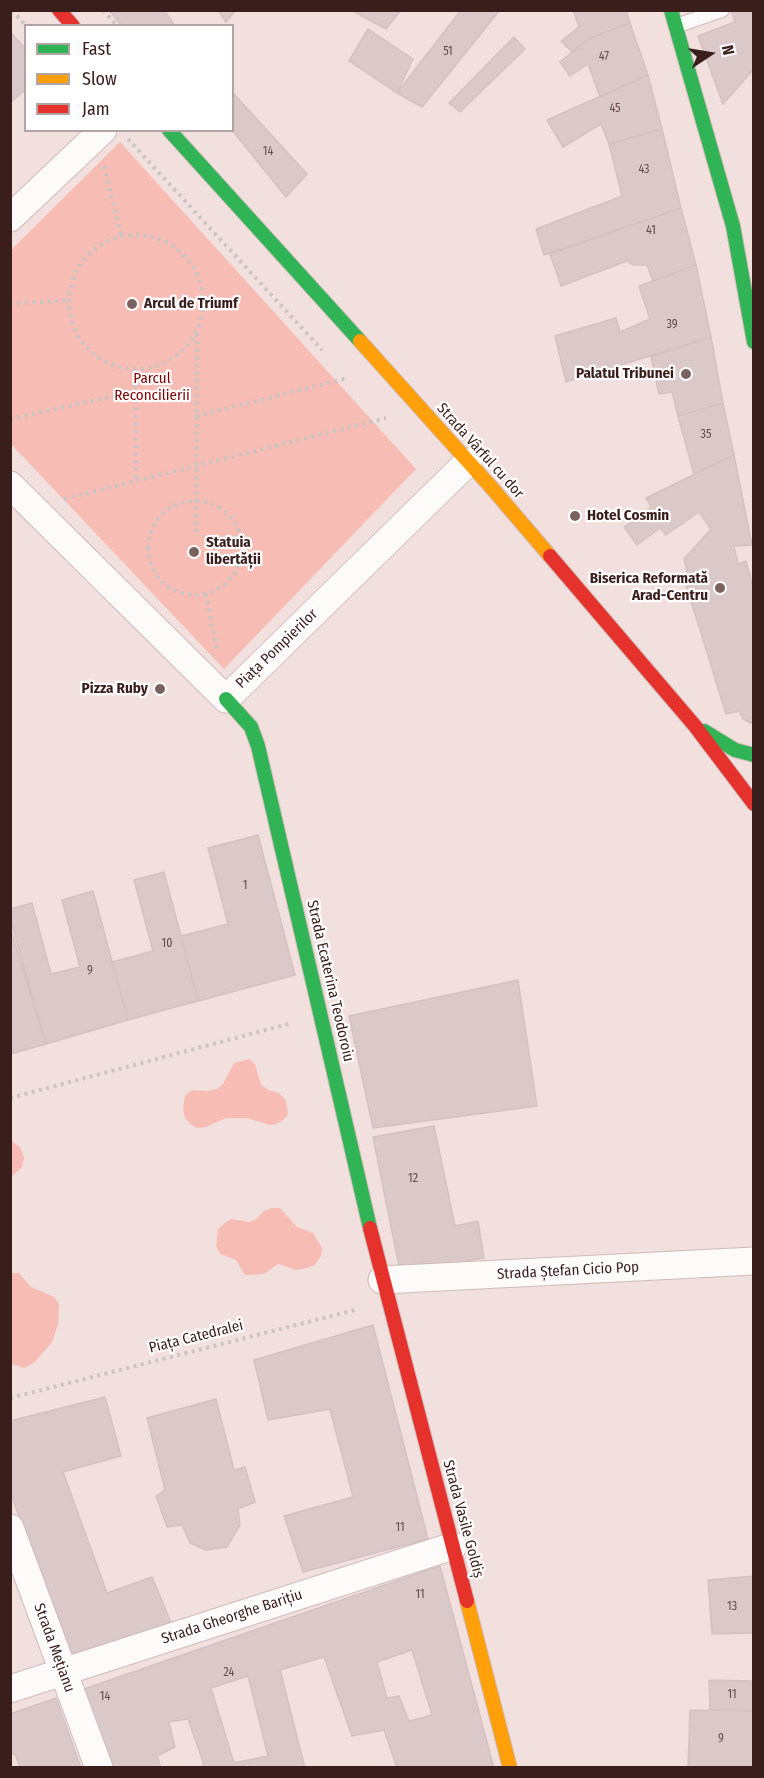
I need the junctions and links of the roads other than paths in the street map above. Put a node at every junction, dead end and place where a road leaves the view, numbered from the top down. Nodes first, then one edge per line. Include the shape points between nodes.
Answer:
1 (59, 10) edge
2 (671, 10) edge
3 (722, 10) edge
4 (71, 24) edge
5 (676, 26) junction
6 (171, 132) edge
7 (109, 134) edge
8 (10, 218) edge
9 (753, 342) edge
10 (468, 462) junction
11 (19, 502) edge
12 (226, 699) junction
13 (695, 726) junction
14 (753, 755) edge
15 (753, 804) edge
16 (753, 1261) edge
17 (385, 1291) junction
18 (10, 1528) edge
19 (453, 1546) junction
20 (63, 1671) junction
21 (10, 1689) edge
22 (99, 1767) edge
23 (510, 1767) edge

1 - 4 street
2 - 5 street
3 - 5 lane
5 - 9 street via 738,228
6 - 10 street, Strada Vârful cu dor
7 - 8 street
10 - 12 street, Piața Pompierilor
10 - 13 street, Strada Vârful cu dor
11 - 12 street, Piața Pompierilor
12 - 17 street, Strada Ecaterina Teodoroiu via 251,727 258,746
13 - 14 street via 735,750
13 - 15 street, Strada Vârful cu dor
16 - 17 street, Strada Ștefan Cicio Pop
17 - 19 street, Strada Vasile Goldiș
18 - 20 street, Strada Mețianu
19 - 20 street, Strada Gheorghe Barițiu
19 - 23 street, Strada Vasile Goldiș
20 - 21 street, Strada Gheorghe Barițiu
20 - 22 street, Strada Mețianu

